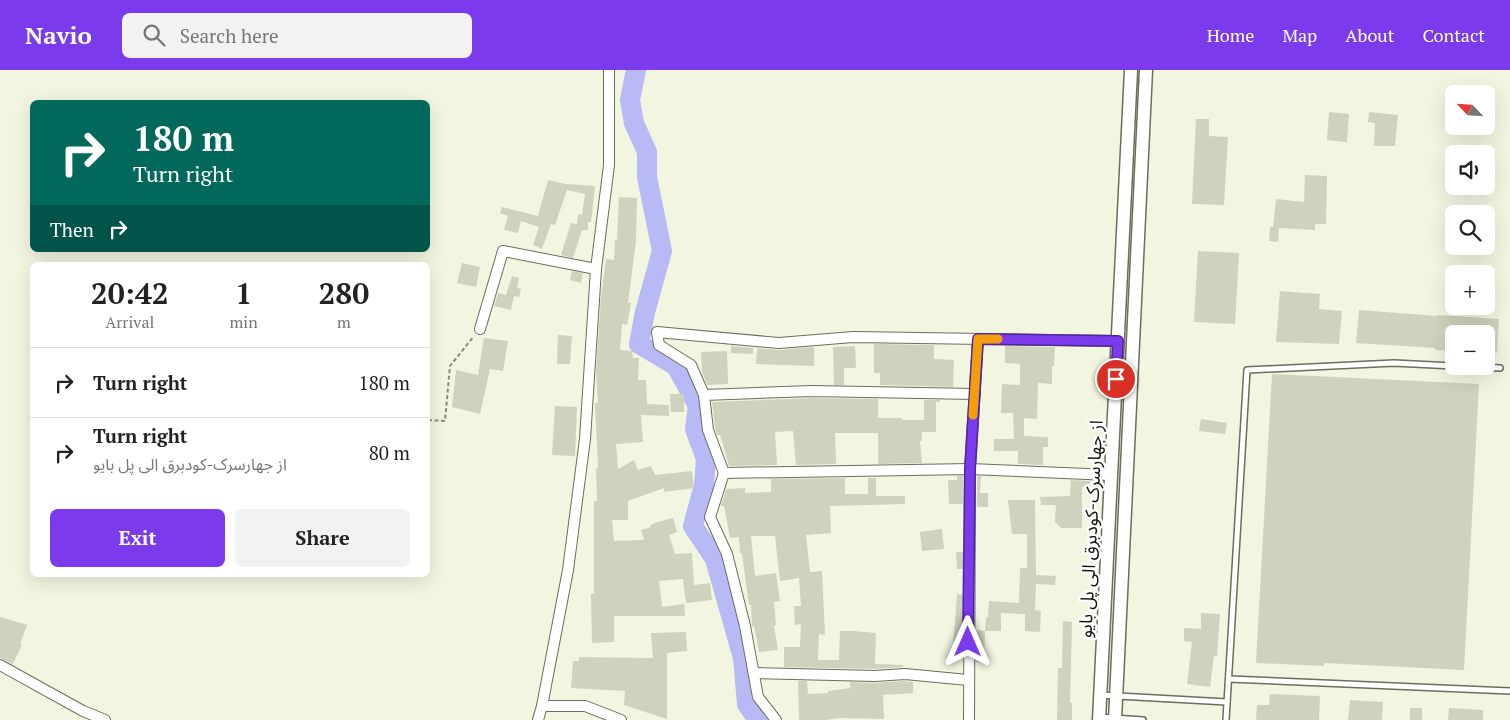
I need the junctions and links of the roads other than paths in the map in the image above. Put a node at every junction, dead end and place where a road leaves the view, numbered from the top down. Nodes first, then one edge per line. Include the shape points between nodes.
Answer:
1 (609, 70) edge
2 (1131, 70) edge
3 (1146, 70) edge
4 (596, 269) junction
5 (480, 329) road end
6 (978, 339) junction
7 (1118, 341) junction
8 (1445, 366) edge
9 (1495, 368) edge
10 (1500, 368) dead end
11 (975, 394) junction
12 (704, 395) junction
13 (970, 469) junction
14 (724, 472) junction
15 (1111, 475) junction
16 (0, 665) edge
17 (754, 673) junction
18 (1228, 679) junction
19 (968, 680) junction
20 (1510, 691) edge
21 (1100, 694) junction
22 (1116, 695) junction
23 (1227, 702) junction
24 (542, 706) junction
25 (1099, 719) edge
26 (1115, 719) edge
27 (105, 720) edge
28 (538, 720) edge
29 (621, 720) edge
30 (776, 720) edge
31 (969, 720) edge
32 (1143, 720) edge
33 (1226, 720) edge

1 - 4 street via 609,165
2 - 7 street, از جهارسرک-کودبرق الی پل بایو
3 - 22 street, از جهارسرک-کودبرق الی پل بایو
4 - 5 street via 503,251
4 - 24 street via 586,439 568,570
6 - 7 street
6 - 11 street
6 - 12 street via 854,337 779,343 658,332 659,344 691,365
7 - 15 street, از جهارسرک-کودبرق الی پل بایو
8 - 18 lane via 1394,363 1247,370
9 - 10 lane
11 - 12 street via 812,392
11 - 13 street
12 - 14 street via 708,430
13 - 14 street
13 - 15 street
13 - 19 street
14 - 17 street via 710,517 727,554
15 - 21 street, از جهارسرک-کودبرق الی پل بایو
16 - 27 street
17 - 19 street via 905,674
17 - 30 street via 758,697
18 - 20 lane
18 - 23 lane
19 - 31 street
21 - 22 lane
21 - 25 street, از جهارسرک-کودبرق الی پل بایو
22 - 23 lane
22 - 26 street, از جهارسرک-کودبرق الی پل بایو
23 - 33 lane
24 - 28 street
24 - 29 street via 585,706
25 - 26 lane
26 - 32 lane

